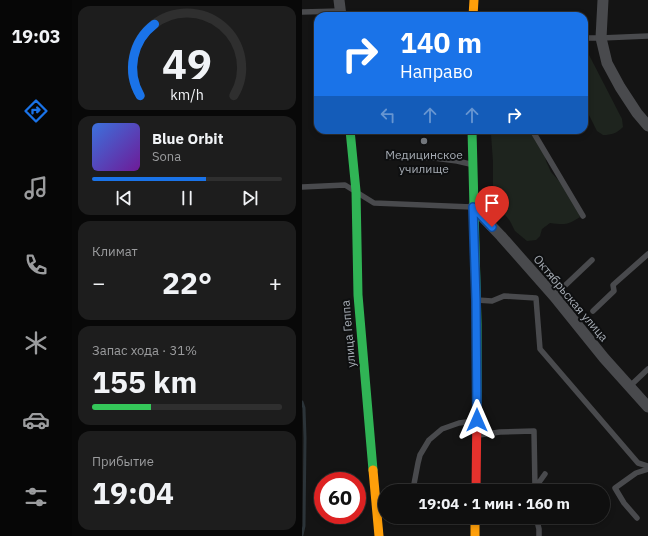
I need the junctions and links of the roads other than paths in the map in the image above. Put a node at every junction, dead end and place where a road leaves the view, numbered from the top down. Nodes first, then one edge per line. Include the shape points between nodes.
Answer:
1 (474, 0) edge
2 (603, 0) edge
3 (340, 9) edge
4 (302, 12) edge
5 (473, 12) edge
6 (648, 36) edge
7 (588, 38) edge
8 (601, 38) junction
9 (648, 126) edge
10 (350, 134) edge
11 (472, 134) edge
12 (534, 134) edge
13 (391, 157) dead end
14 (472, 164) junction
15 (302, 187) edge
16 (356, 191) junction
17 (473, 207) junction
18 (583, 216) dead end
19 (648, 254) edge
20 (592, 260) dead end
21 (554, 296) junction
22 (476, 300) junction
23 (593, 311) dead end
24 (648, 369) edge
25 (630, 386) junction
26 (648, 407) edge
27 (477, 420) junction
28 (477, 435) junction
29 (648, 467) edge
30 (545, 474) dead end
31 (414, 484) edge
32 (476, 484) edge
33 (535, 484) edge
34 (538, 484) edge
35 (637, 518) dead end
36 (475, 524) edge
37 (538, 524) edge
38 (379, 536) edge
39 (475, 536) edge
40 (539, 536) edge

1 - 5 main road
2 - 8 street
3 - 4 lane
6 - 8 lane
7 - 8 lane
8 - 9 street via 607,63 616,81 636,113
10 - 16 main road, улица Геппа
11 - 14 main road
12 - 18 lane
13 - 14 lane via 434,158
14 - 17 main road
15 - 16 lane via 345,184
16 - 17 lane via 374,203
16 - 38 main road, улица Геппа via 358,295
17 - 21 street, Октябрьская улица
17 - 22 main road
19 - 23 lane via 613,285 614,291
20 - 21 lane
21 - 25 street, Октябрьская улица
22 - 27 main road
22 - 29 lane via 492,301 504,296 536,298 540,348 638,463
24 - 25 lane
25 - 26 street, Октябрьская улица
27 - 28 main road
27 - 31 lane via 442,429 429,440 420,454
28 - 32 main road
28 - 33 lane via 534,431
29 - 35 lane via 615,488
30 - 34 lane
36 - 39 main road
37 - 40 lane

